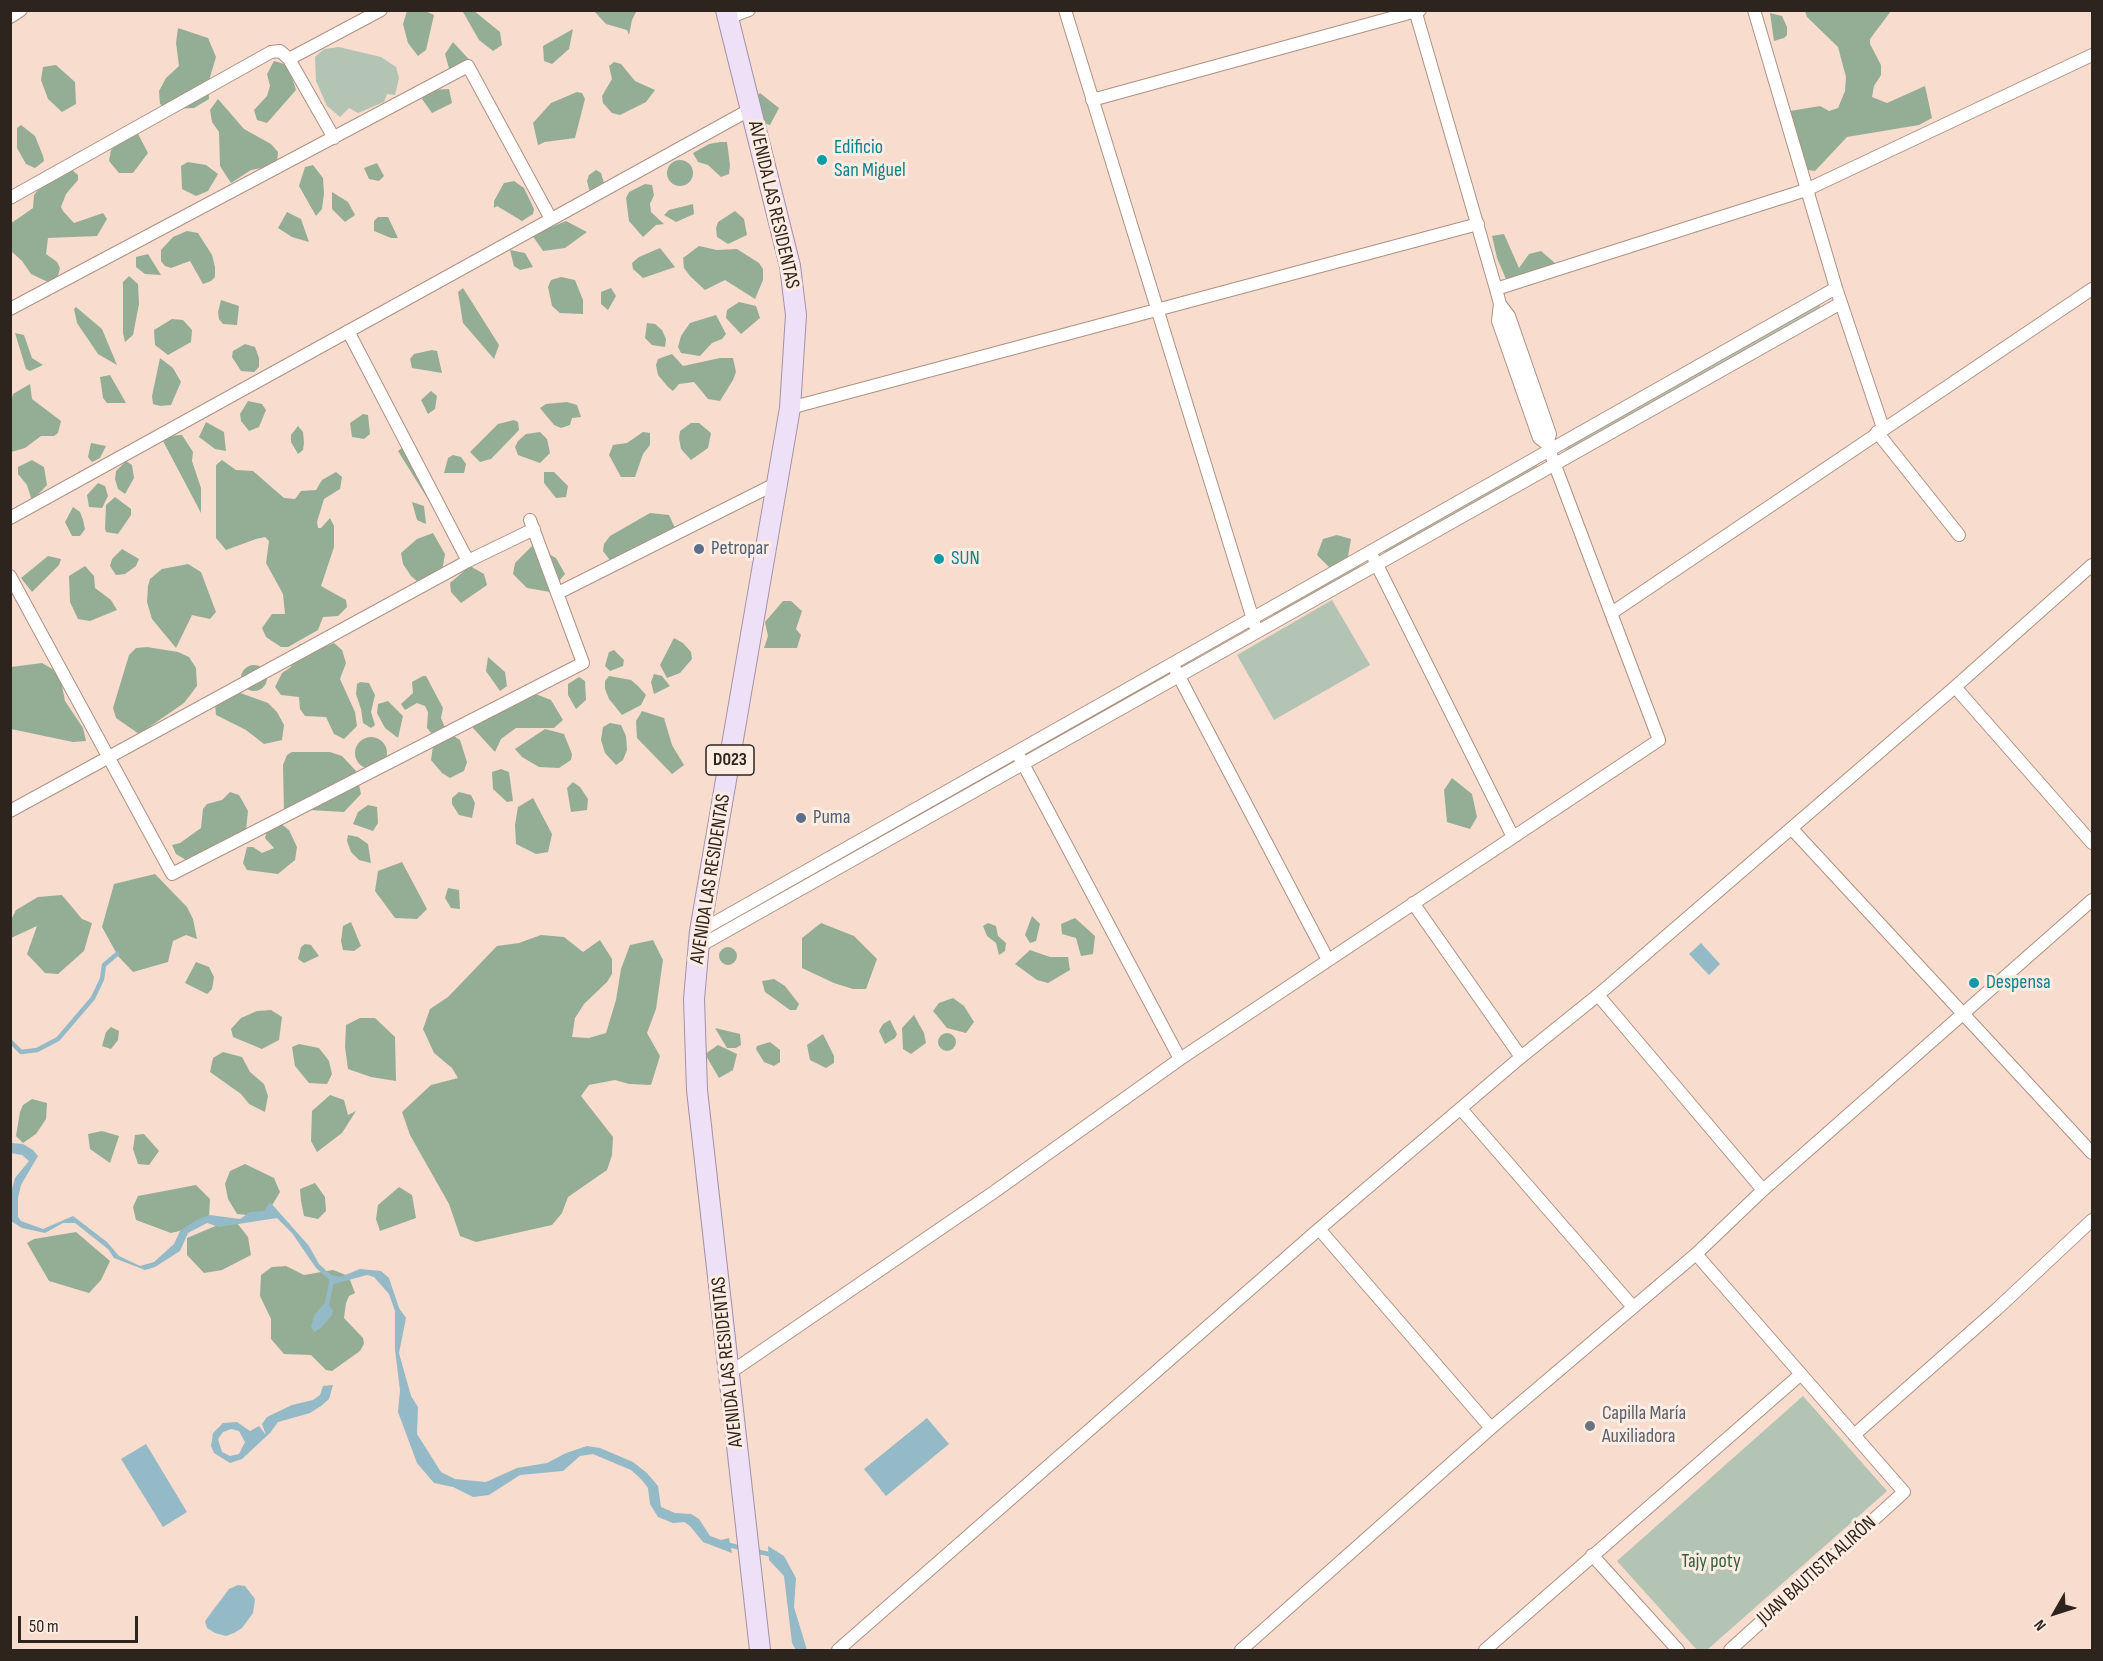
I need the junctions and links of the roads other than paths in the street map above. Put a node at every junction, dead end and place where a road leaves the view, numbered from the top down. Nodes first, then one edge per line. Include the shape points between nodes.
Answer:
1 (21, 10) edge
2 (381, 10) edge
3 (749, 10) edge
4 (1065, 10) edge
5 (1754, 10) edge
6 (1416, 11) edge
7 (727, 14) edge
8 (10, 16) edge
9 (2092, 55) edge
10 (289, 59) junction
11 (1092, 100) junction
12 (751, 109) junction
13 (334, 138) junction
14 (1806, 190) junction
15 (10, 198) edge
16 (552, 219) junction
17 (1478, 224) junction
18 (1836, 288) junction
19 (1496, 289) junction
20 (2092, 290) edge
21 (1841, 303) junction
22 (1157, 308) junction
23 (10, 309) edge
24 (348, 331) junction
25 (790, 408) junction
26 (1880, 430) junction
27 (1548, 447) junction
28 (1555, 465) junction
29 (777, 483) junction
30 (10, 518) edge
31 (1959, 535) dead end
32 (1370, 552) junction
33 (468, 561) junction
34 (1377, 564) junction
35 (2092, 565) edge
36 (10, 576) edge
37 (558, 593) junction
38 (1613, 612) junction
39 (1252, 619) junction
40 (1257, 632) junction
41 (1172, 664) junction
42 (1178, 676) junction
43 (1955, 687) junction
44 (1017, 752) junction
45 (109, 755) junction
46 (1023, 764) junction
47 (10, 811) edge
48 (1792, 829) junction
49 (1513, 837) junction
50 (2092, 843) edge
51 (2092, 900) edge
52 (1413, 903) junction
53 (699, 939) junction
54 (1329, 960) junction
55 (1598, 996) junction
56 (1963, 1012) junction
57 (1521, 1057) junction
58 (1180, 1059) junction
59 (1461, 1109) junction
60 (2092, 1153) edge
61 (1762, 1190) junction
62 (2092, 1220) edge
63 (1319, 1229) junction
64 (1696, 1254) junction
65 (1633, 1307) junction
66 (728, 1374) junction
67 (1801, 1374) junction
68 (1491, 1428) junction
69 (1854, 1435) junction
70 (1592, 1556) junction
71 (760, 1650) edge
72 (838, 1650) edge
73 (1241, 1650) edge
74 (1485, 1650) edge
75 (1678, 1650) edge
76 (1730, 1650) edge

1 - 8 street
2 - 10 street
3 - 7 street
4 - 11 street
5 - 14 street
6 - 11 street
6 - 17 street
7 - 12 main road, AVENIDA LAS RESIDENTAS / D023
9 - 14 street
10 - 13 street
10 - 15 street via 280,51 271,52
11 - 22 street
12 - 16 street
12 - 25 main road, AVENIDA LAS RESIDENTAS / D023 via 790,266 796,315
13 - 16 street via 468,66
13 - 23 street
14 - 18 street
14 - 19 street
16 - 24 street
17 - 19 street
17 - 22 street
18 - 21 street
18 - 27 street
19 - 27 street via 1500,304 1498,321 1539,438
20 - 26 street
21 - 26 street
21 - 28 street
22 - 25 street
22 - 39 street
24 - 30 street
24 - 33 street
25 - 29 main road, AVENIDA LAS RESIDENTAS / D023
26 - 31 street
26 - 38 street
27 - 28 street
27 - 32 street
28 - 34 street
28 - 38 street
29 - 37 street
29 - 53 main road, AVENIDA LAS RESIDENTAS / D023
32 - 34 street
32 - 39 street
33 - 37 street via 532,524
33 - 45 street
34 - 40 street
34 - 49 street
35 - 43 street
36 - 45 street
37 - 45 street via 583,663 172,874
38 - 49 street via 1659,740
39 - 40 street
39 - 41 street
40 - 42 street
41 - 42 street
41 - 44 street
42 - 46 street
42 - 54 street
43 - 48 street
43 - 50 street
44 - 46 street
44 - 53 street
45 - 47 street
46 - 53 street
46 - 58 street
48 - 55 street
48 - 56 street
49 - 52 street
51 - 56 street
52 - 54 street
52 - 57 street
53 - 66 main road, AVENIDA LAS RESIDENTAS / D023 via 694,999 697,1090
54 - 58 street
55 - 57 street
55 - 61 street
56 - 60 street
56 - 61 street
57 - 59 street
58 - 66 street
59 - 63 street
59 - 65 street
61 - 64 street
62 - 69 street
63 - 68 street
63 - 72 street
64 - 65 street
64 - 67 street
65 - 68 street
66 - 71 main road, AVENIDA LAS RESIDENTAS / D023
67 - 69 street
67 - 70 street
68 - 73 street
69 - 76 street, JUAN BAUTISTA ALIRÓN via 1904,1492
70 - 74 street
70 - 75 street

